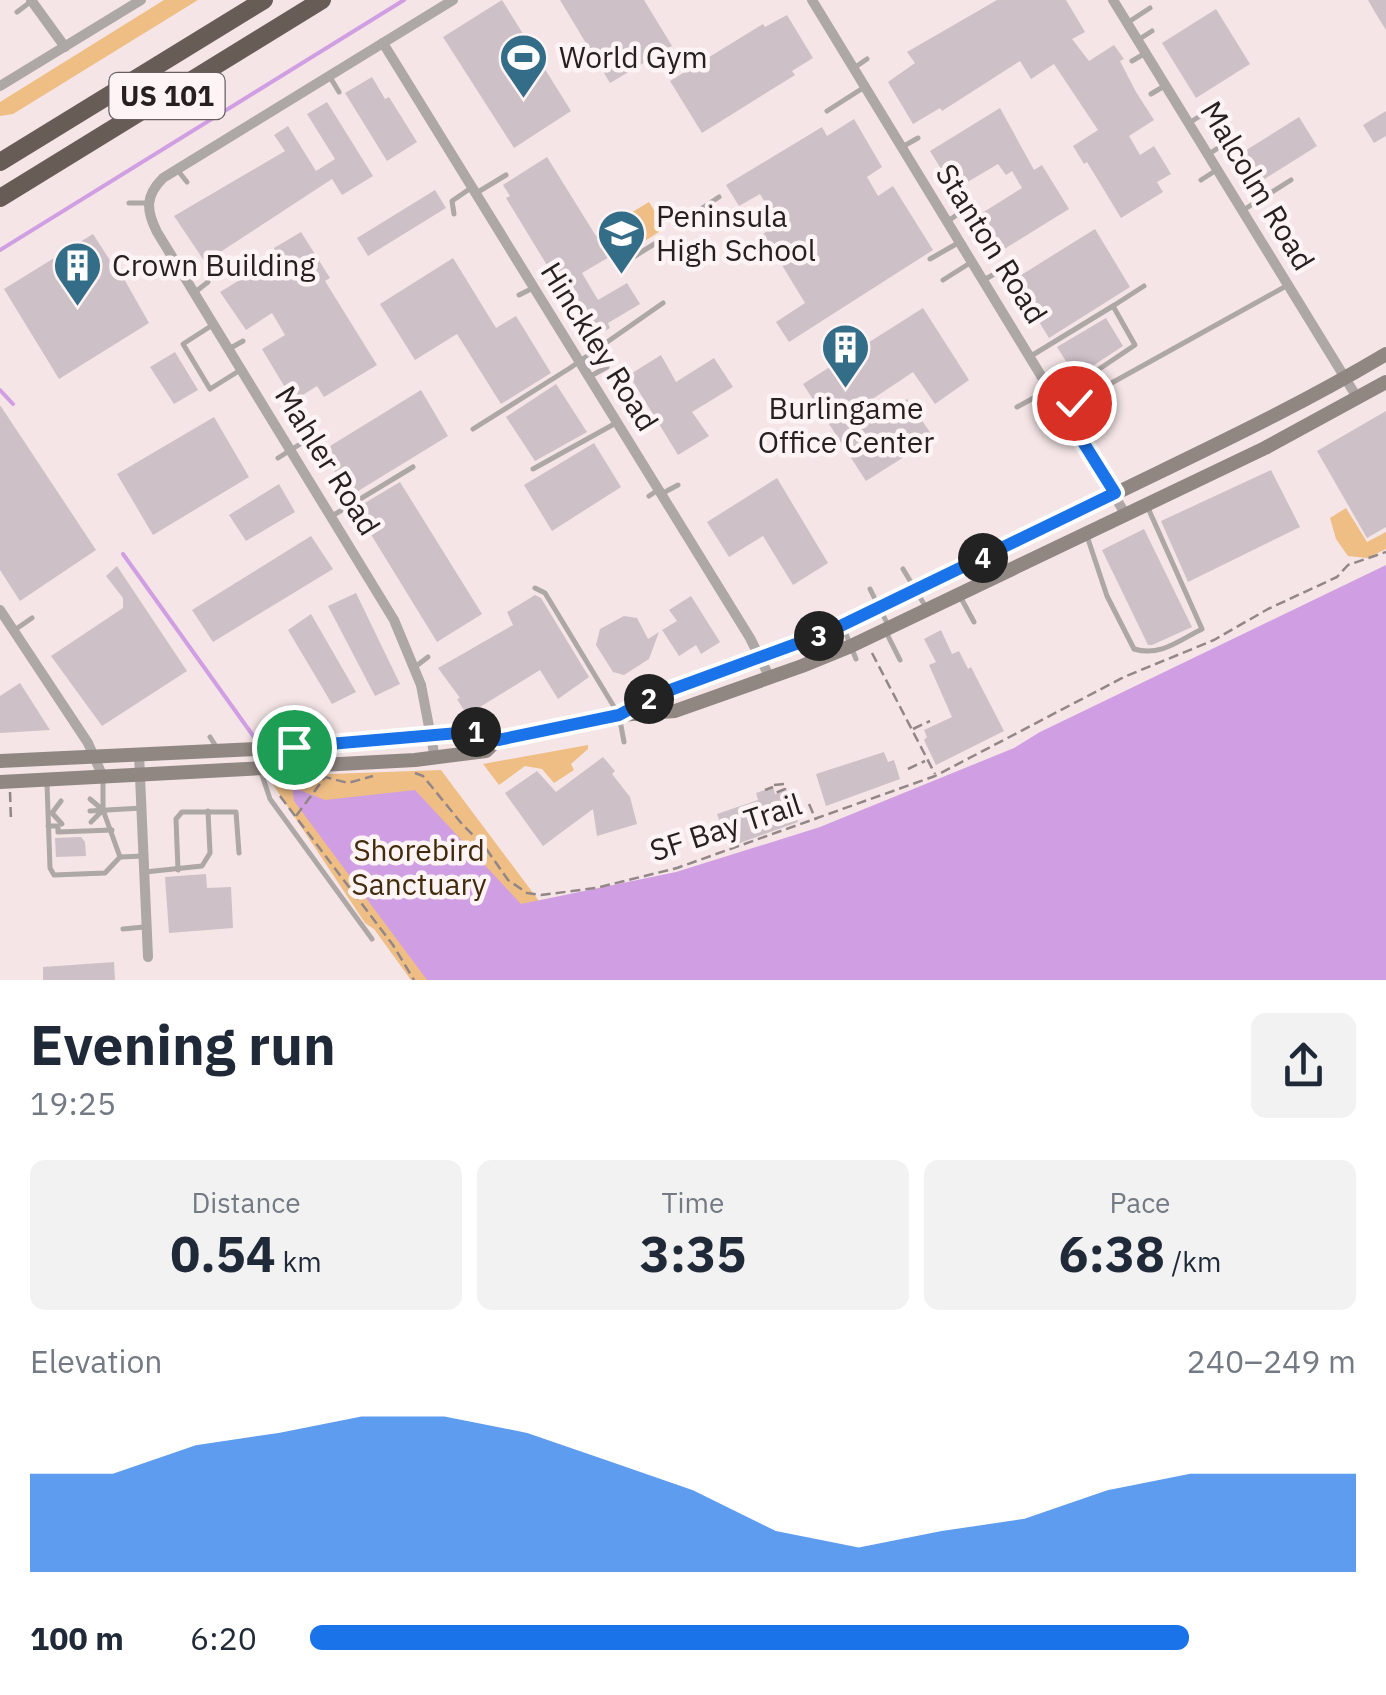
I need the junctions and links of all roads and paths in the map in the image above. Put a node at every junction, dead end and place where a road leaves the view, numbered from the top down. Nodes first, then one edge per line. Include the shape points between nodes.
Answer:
1 (32, 0) edge
2 (141, 0) edge
3 (264, 0) edge
4 (322, 0) edge
5 (453, 0) edge
6 (812, 0) edge
7 (1113, 0) edge
8 (1150, 8) dead end
9 (17, 12) dead end
10 (840, 21) dead end
11 (1128, 23) junction
12 (829, 27) junction
13 (1152, 31) dead end
14 (1138, 40) junction
15 (382, 43) junction
16 (65, 47) junction
17 (1147, 53) junction
18 (866, 59) dead end
19 (1132, 61) dead end
20 (854, 68) junction
21 (329, 76) junction
22 (1167, 84) junction
23 (0, 86) edge
24 (866, 86) junction
25 (338, 92) dead end
26 (1151, 94) dead end
27 (827, 111) dead end
28 (1208, 111) dead end
29 (1189, 124) junction
30 (1236, 136) dead end
31 (918, 138) dead end
32 (902, 147) junction
33 (1208, 155) junction
34 (0, 162) edge
35 (177, 169) junction
36 (1217, 170) junction
37 (506, 175) dead end
38 (1201, 180) dead end
39 (1291, 180) dead end
40 (186, 182) dead end
41 (474, 191) junction
42 (4, 196) edge
43 (719, 197) dead end
44 (129, 203) dead end
45 (148, 203) junction
46 (1242, 210) junction
47 (961, 212) dead end
48 (454, 214) dead end
49 (684, 220) dead end
50 (948, 220) junction
51 (960, 241) junction
52 (656, 243) dead end
53 (635, 256) dead end
54 (930, 259) dead end
55 (972, 261) junction
56 (1008, 266) dead end
57 (942, 280) dead end
58 (984, 280) junction
59 (208, 282) dead end
60 (1288, 285) junction
61 (1144, 286) dead end
62 (534, 288) junction
63 (194, 293) junction
64 (519, 295) dead end
65 (663, 303) dead end
66 (1113, 306) junction
67 (214, 324) junction
68 (243, 341) dead end
69 (229, 350) junction
70 (1386, 354) edge
71 (1031, 356) junction
72 (578, 360) junction
73 (606, 367) dead end
74 (242, 370) junction
75 (589, 378) junction
76 (1346, 378) junction
77 (1386, 382) edge
78 (1054, 393) junction
79 (1358, 399) junction
80 (1017, 407) dead end
81 (1063, 410) junction
82 (616, 422) junction
83 (473, 429) dead end
84 (305, 441) dead end
85 (291, 450) junction
86 (278, 458) dead end
87 (412, 467) dead end
88 (534, 469) dead end
89 (678, 485) dead end
90 (656, 493) junction
91 (1115, 493) junction
92 (1147, 505) junction
93 (325, 511) junction
94 (1126, 515) junction
95 (1086, 534) junction
96 (1386, 552) edge
97 (903, 569) dead end
98 (535, 588) dead end
99 (870, 589) dead end
100 (917, 590) junction
101 (959, 594) junction
102 (880, 608) junction
103 (0, 610) edge
104 (927, 610) junction
105 (32, 618) dead end
106 (974, 622) dead end
107 (842, 626) junction
108 (887, 629) junction
109 (14, 630) junction
110 (858, 648) junction
111 (428, 658) dead end
112 (761, 660) junction
113 (900, 660) dead end
114 (415, 667) junction
115 (770, 678) junction
116 (619, 715) junction
117 (930, 722) dead end
118 (292, 725) dead end
119 (912, 730) junction
120 (210, 737) dead end
121 (431, 737) junction
122 (498, 740) junction
123 (624, 742) dead end
124 (294, 747) junction
125 (254, 748) junction
126 (219, 750) junction
127 (139, 754) junction
128 (96, 756) junction
129 (435, 758) junction
130 (928, 760) junction
131 (0, 761) edge
132 (298, 768) junction
133 (908, 769) dead end
134 (260, 770) junction
135 (409, 771) dead end
136 (378, 774) dead end
137 (140, 775) junction
138 (935, 776) junction
139 (102, 777) junction
140 (47, 780) junction
141 (5, 786) edge
142 (764, 790) dead end
143 (775, 792) dead end
144 (277, 796) dead end
145 (90, 799) dead end
146 (61, 801) dead end
147 (809, 804) dead end
148 (142, 808) junction
149 (90, 810) dead end
150 (103, 810) junction
151 (208, 811) junction
152 (62, 812) dead end
153 (50, 813) junction
154 (296, 816) junction
155 (11, 820) dead end
156 (816, 820) junction
157 (91, 822) dead end
158 (62, 824) dead end
159 (48, 829) junction
160 (112, 830) junction
161 (239, 853) dead end
162 (144, 856) junction
163 (120, 857) junction
164 (178, 870) junction
165 (144, 872) junction
166 (147, 927) junction
167 (123, 929) dead end
168 (372, 939) dead end
169 (148, 957) dead end
170 (414, 980) edge

1 - 9 lane
1 - 16 street
2 - 16 street
3 - 34 highway, US 101
4 - 42 highway, US 101
5 - 15 street via 419,27
6 - 12 street, Stanton Road
7 - 11 street, Malcolm Road via 1116,15
8 - 11 lane
10 - 12 lane
11 - 14 street, Malcolm Road
12 - 20 street, Stanton Road
13 - 14 lane
14 - 17 street, Malcolm Road
15 - 21 street
15 - 41 street, Hinckley Road via 446,156
16 - 23 street
17 - 19 lane
17 - 22 street, Malcolm Road
18 - 20 lane
20 - 24 street, Stanton Road
21 - 25 lane
21 - 35 street via 257,126
22 - 26 lane
22 - 29 street, Malcolm Road
24 - 27 lane
24 - 32 street, Stanton Road
28 - 29 lane
29 - 33 street, Malcolm Road
30 - 33 lane
31 - 32 lane
32 - 50 street, Stanton Road
33 - 36 street, Malcolm Road
35 - 40 lane
35 - 45 street via 152,189
36 - 38 lane
36 - 46 street, Malcolm Road
37 - 41 lane
39 - 46 lane
41 - 48 lane via 452,201
41 - 62 street, Hinckley Road
43 - 49 lane
44 - 45 lane
45 - 63 street, Mahler Road via 149,217
46 - 60 street, Malcolm Road
47 - 50 lane
50 - 51 street, Stanton Road
51 - 54 lane
51 - 55 street, Stanton Road
52 - 53 lane
55 - 57 lane
55 - 58 street, Stanton Road
56 - 58 lane
58 - 71 street, Stanton Road
59 - 63 lane
60 - 76 street, Malcolm Road
60 - 81 lane
61 - 66 lane
62 - 64 lane
62 - 72 street, Hinckley Road
63 - 67 street, Mahler Road
65 - 72 lane
66 - 71 lane
66 - 78 lane via 1135,346
67 - 69 street, Mahler Road
67 - 74 lane via 182,344 210,389
68 - 69 lane
69 - 74 street, Mahler Road
70 - 76 main road
71 - 78 street, Stanton Road
72 - 75 street, Hinckley Road
72 - 83 lane
73 - 75 lane
74 - 85 street, Mahler Road via 244,384
75 - 82 street, Hinckley Road
76 - 79 street, Malcolm Road
76 - 91 main road
77 - 79 main road
78 - 80 lane
78 - 81 street, Stanton Road
79 - 92 main road
81 - 91 street, Stanton Road
82 - 88 lane
82 - 90 street, Hinckley Road
84 - 85 lane
85 - 86 lane
85 - 93 street, Mahler Road
87 - 93 lane
89 - 90 lane
90 - 112 street, Hinckley Road
91 - 94 street, Stanton Road
91 - 100 main road
92 - 94 main road
92 - 95 lane via 1202,630 1159,652 1134,649 1123,632
93 - 114 street, Mahler Road via 394,620
94 - 95 main road
95 - 101 main road
96 - 138 path, SF Bay Trail via 1353,562 1338,577 1124,677
97 - 100 lane
98 - 116 lane via 545,593
99 - 102 lane
100 - 102 main road
100 - 104 lane
101 - 104 main road
101 - 106 lane
102 - 107 main road
102 - 108 lane
103 - 109 street
104 - 108 main road
105 - 109 lane
107 - 110 lane
107 - 112 main road
108 - 110 main road
108 - 113 lane
109 - 128 street
110 - 115 main road
110 - 119 path
111 - 114 lane
112 - 115 street, Hinckley Road
112 - 116 main road via 683,680
114 - 121 street, Mahler Road
115 - 116 main road via 666,717
116 - 122 main road
116 - 123 lane
117 - 119 path
118 - 124 lane
119 - 130 path
120 - 126 lane
121 - 122 main road via 482,731
121 - 124 main road
121 - 129 street, Mahler Road
122 - 129 main road via 462,759
124 - 125 main road
124 - 132 lane
125 - 126 main road
125 - 134 lane
126 - 127 main road
127 - 128 main road
127 - 137 street
128 - 131 main road
128 - 139 street
129 - 132 main road
130 - 133 path
130 - 138 path
132 - 134 main road
134 - 137 main road
134 - 168 lane via 270,800
135 - 156 path, SF Bay Trail via 423,776 508,880 541,895 677,868
136 - 154 path via 348,783 325,777
137 - 139 main road
137 - 148 street
138 - 156 path, SF Bay Trail
139 - 140 main road
139 - 150 lane
140 - 141 main road
140 - 153 lane
141 - 155 path
142 - 143 path via 785,784
144 - 154 path
145 - 150 lane
146 - 153 lane
147 - 156 path
148 - 150 lane
148 - 162 street
149 - 150 lane
150 - 157 lane
150 - 160 lane
151 - 161 lane via 238,814
151 - 164 lane via 208,858 198,868
151 - 164 lane via 176,816
152 - 153 lane
153 - 158 lane
153 - 159 lane
154 - 170 path
159 - 160 lane
159 - 163 lane via 50,868 58,876 105,873
160 - 163 lane
162 - 163 lane
162 - 165 street
164 - 165 lane
165 - 166 street
166 - 167 lane
166 - 169 street

